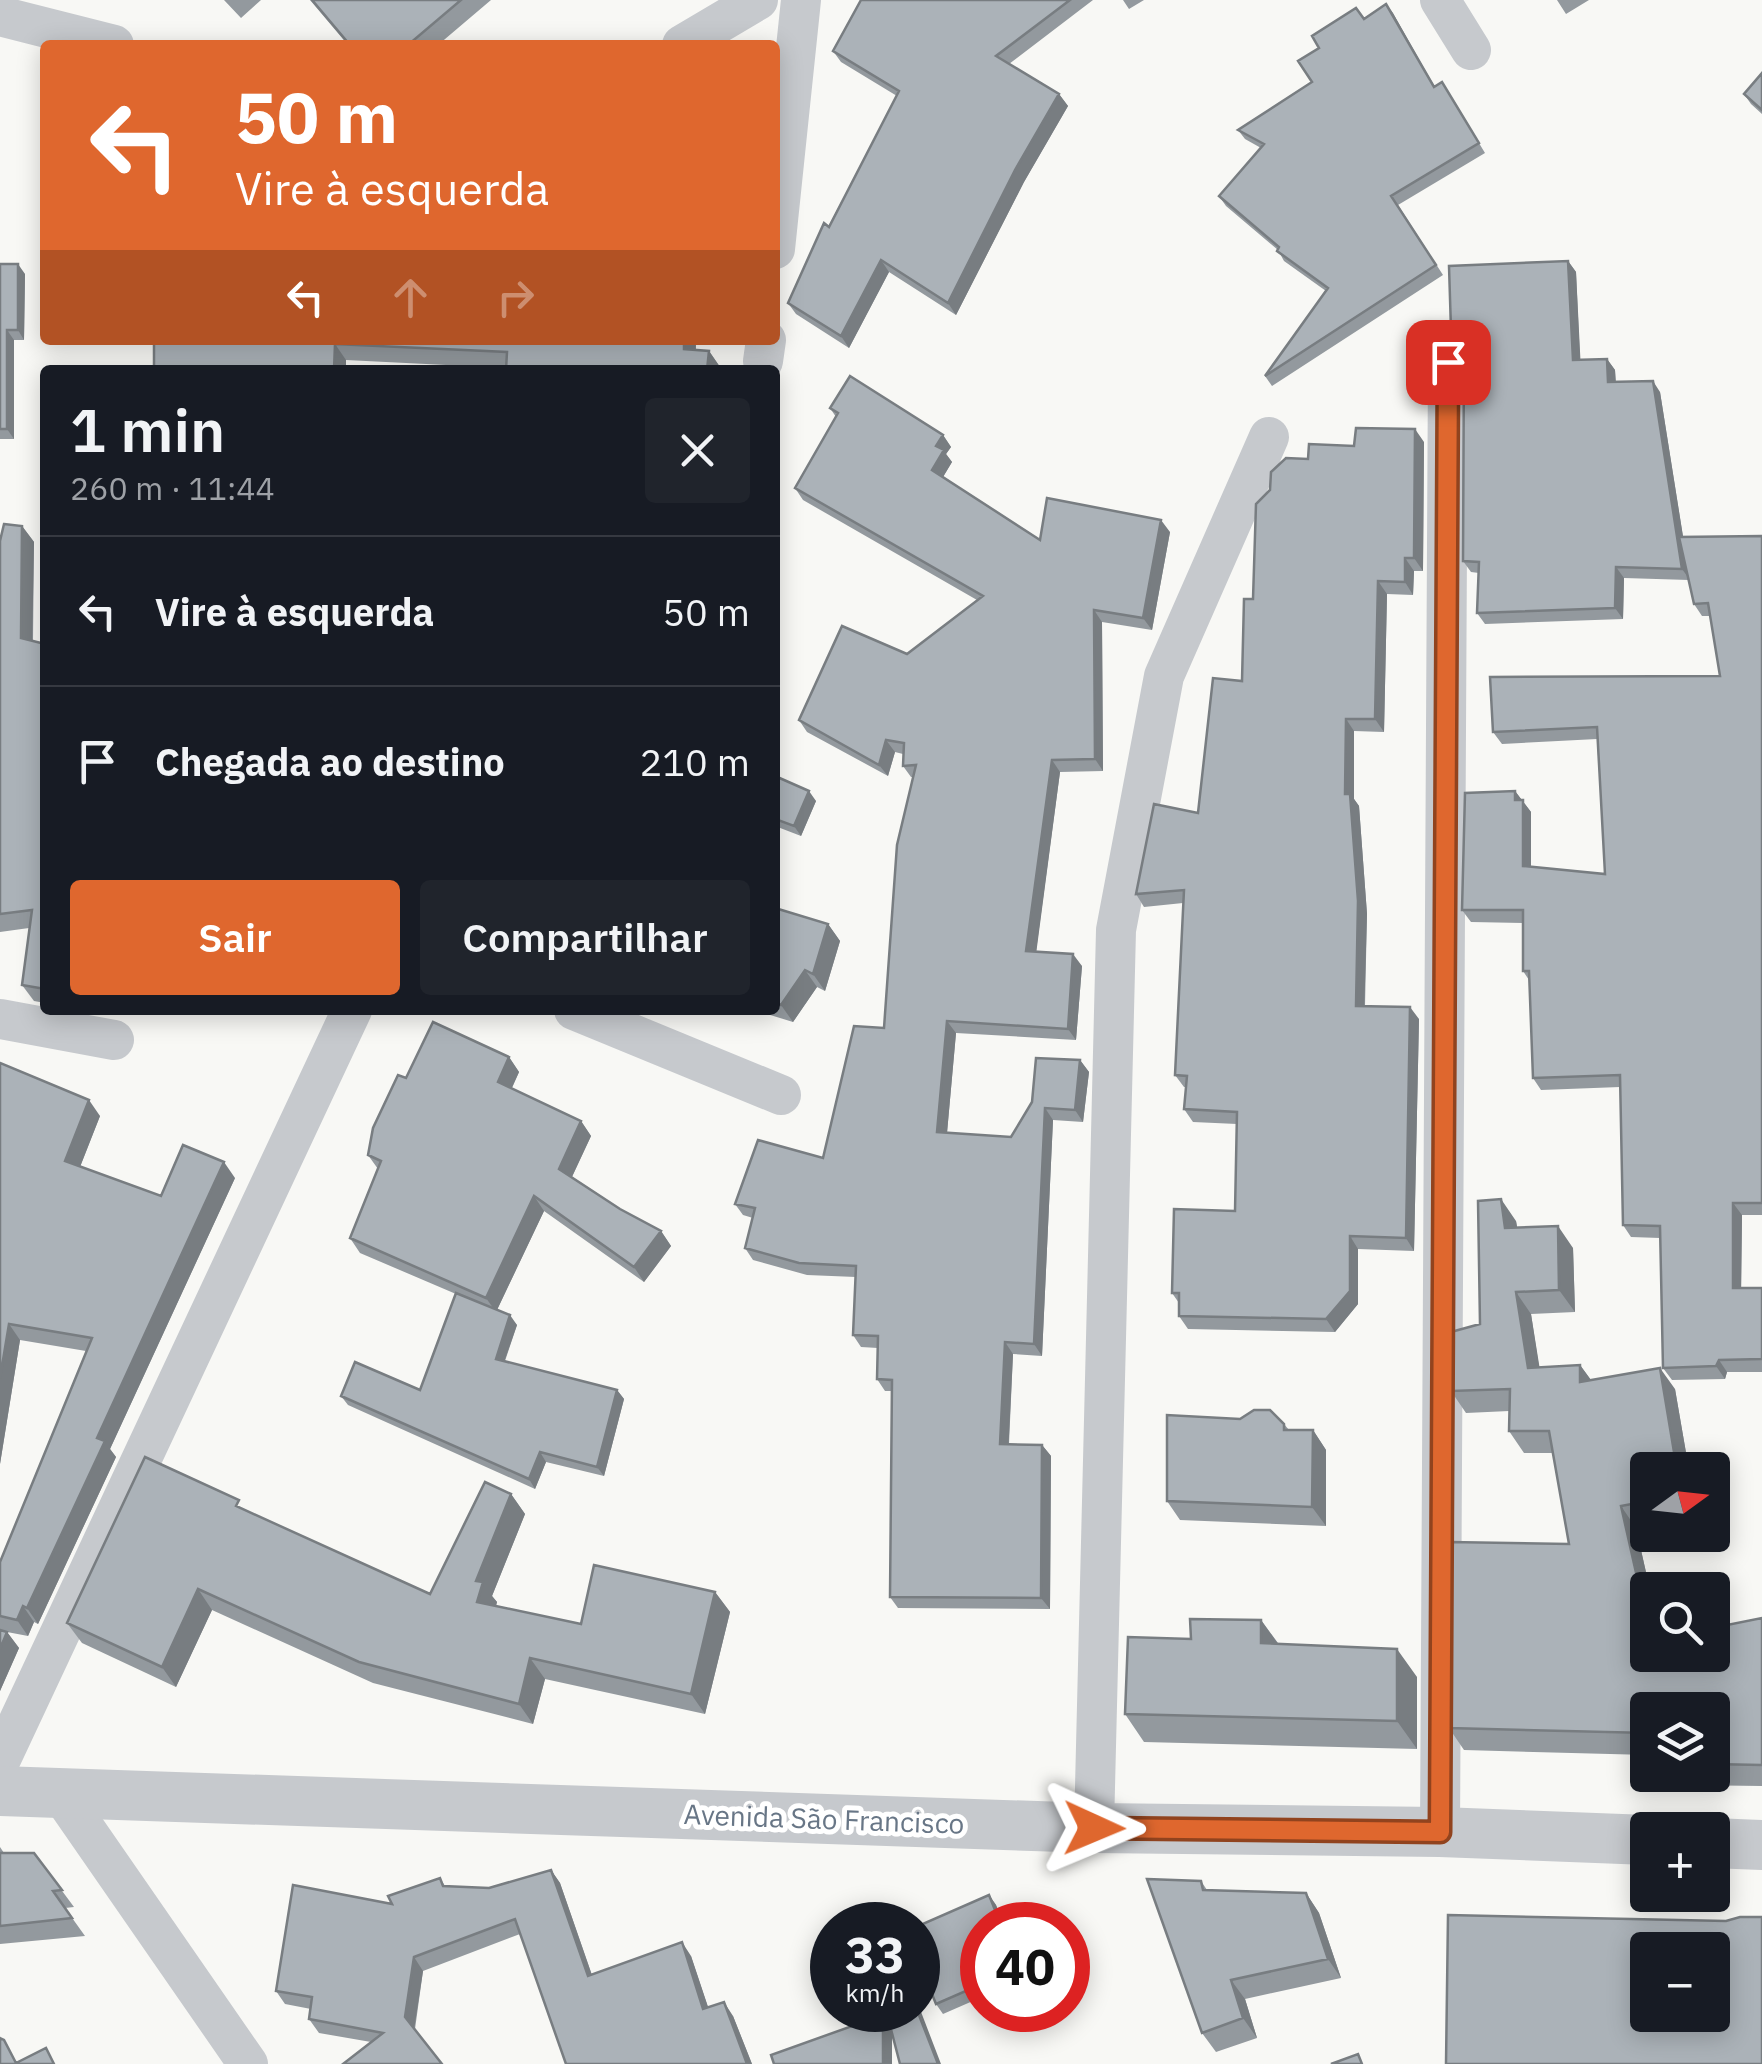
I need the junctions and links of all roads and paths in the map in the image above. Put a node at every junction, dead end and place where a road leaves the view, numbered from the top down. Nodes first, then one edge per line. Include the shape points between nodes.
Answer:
1 (758, 0) edge
2 (800, 0) edge
3 (1440, 0) edge
4 (0, 16) edge
5 (94, 40) edge
6 (690, 40) edge
7 (1471, 50) dead end
8 (780, 199) edge
9 (1448, 362) dead end
10 (1269, 437) dead end
11 (350, 1015) edge
12 (586, 1015) edge
13 (0, 1019) edge
14 (114, 1040) dead end
15 (781, 1096) dead end
16 (0, 1761) edge
17 (0, 1790) edge
18 (61, 1794) junction
19 (1094, 1828) junction
20 (1440, 1832) junction
21 (1630, 1839) edge
22 (1730, 1844) edge
23 (1762, 1845) edge
24 (248, 2064) edge

1 - 6 street
2 - 8 street
3 - 7 street
4 - 5 street
9 - 20 street
10 - 19 street via 1164,676 1116,930
11 - 16 street
12 - 15 street
13 - 14 street
17 - 18 street, Avenida São Francisco
18 - 19 street, Avenida São Francisco
18 - 24 street
19 - 20 street, Avenida São Francisco
20 - 21 street, Avenida São Francisco
22 - 23 street

